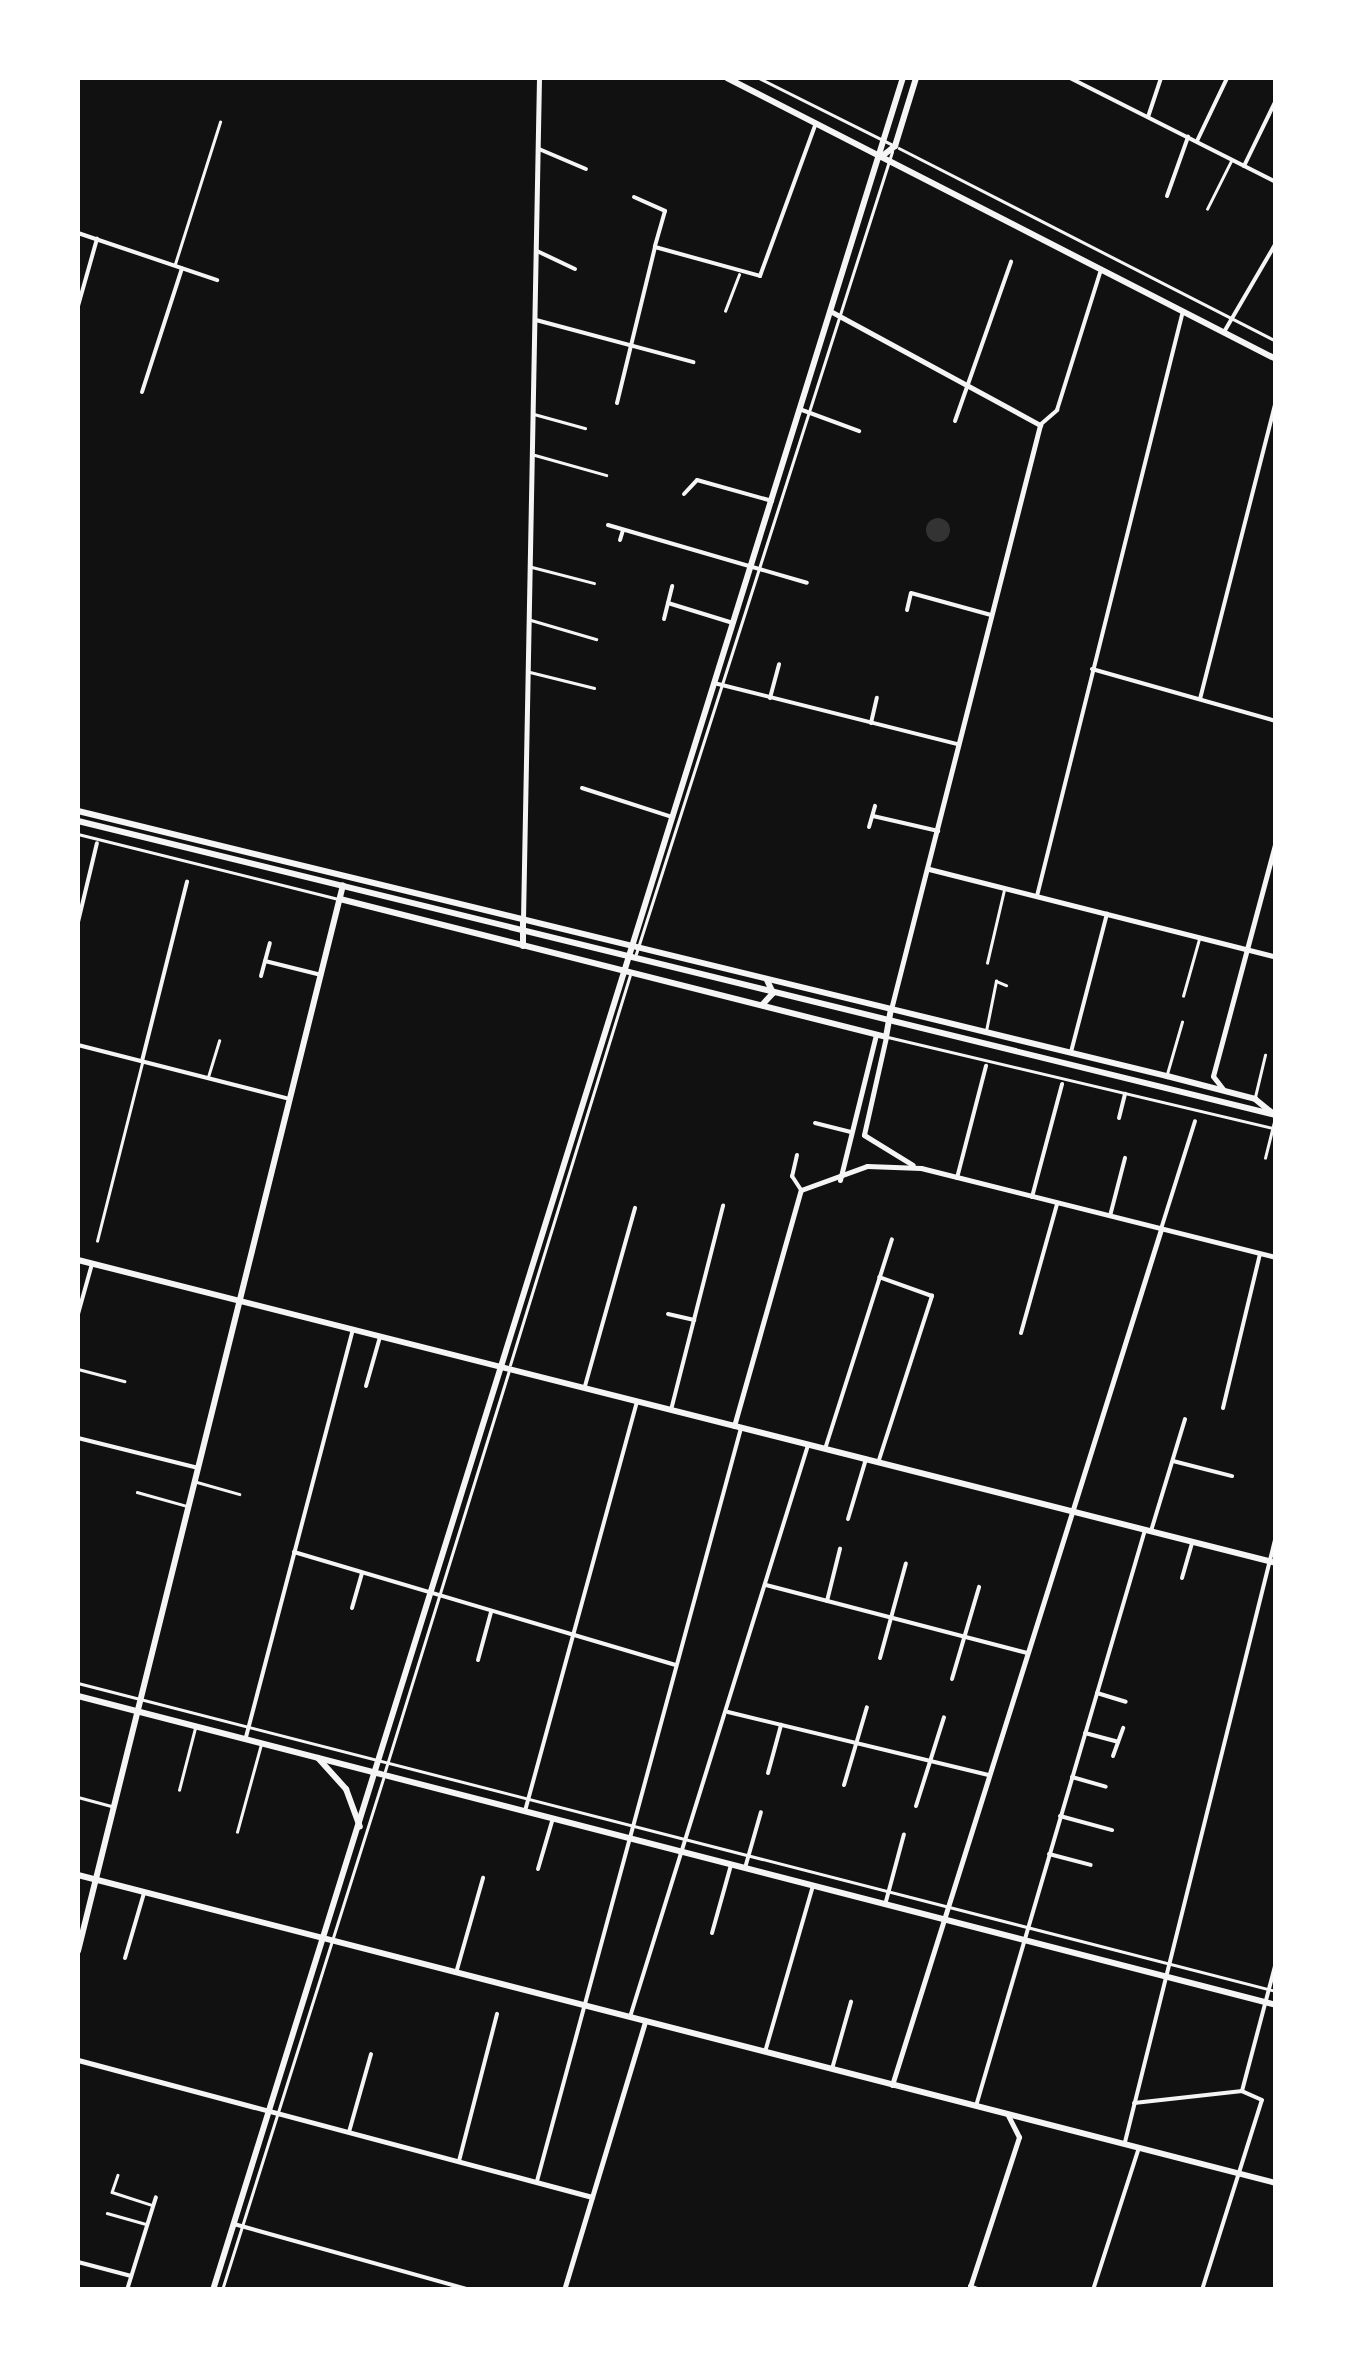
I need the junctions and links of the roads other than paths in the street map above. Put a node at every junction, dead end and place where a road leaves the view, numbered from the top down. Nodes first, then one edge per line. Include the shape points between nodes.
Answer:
1 (540, 78) edge
2 (727, 78) edge
3 (760, 78) edge
4 (904, 78) edge
5 (916, 78) edge
6 (1070, 78) edge
7 (1161, 78) edge
8 (1228, 78) edge
9 (1276, 100) edge
10 (1148, 117) junction
11 (220, 122) dead end
12 (816, 123) junction
13 (1188, 137) junction
14 (883, 140) junction
15 (1196, 142) junction
16 (894, 146) junction
17 (538, 149) junction
18 (885, 159) junction
19 (1232, 160) junction
20 (1244, 166) junction
21 (586, 169) dead end
22 (1276, 182) edge
23 (1168, 196) dead end
24 (634, 197) dead end
25 (1207, 209) dead end
26 (78, 233) edge
27 (97, 240) junction
28 (1276, 244) edge
29 (656, 247) junction
30 (537, 252) junction
31 (1011, 262) dead end
32 (175, 266) junction
33 (182, 268) junction
34 (575, 269) dead end
35 (1101, 270) junction
36 (739, 275) junction
37 (216, 280) dead end
38 (78, 306) edge
39 (725, 311) dead end
40 (1183, 311) junction
41 (836, 315) junction
42 (536, 320) junction
43 (1235, 320) junction
44 (1224, 332) junction
45 (1276, 341) edge
46 (631, 345) junction
47 (1276, 359) edge
48 (693, 362) dead end
49 (969, 384) junction
50 (142, 392) dead end
51 (1276, 400) edge
52 (617, 403) dead end
53 (805, 412) junction
54 (534, 414) junction
55 (955, 422) dead end
56 (1040, 425) junction
57 (585, 428) dead end
58 (859, 431) dead end
59 (534, 454) junction
60 (606, 475) dead end
61 (684, 494) dead end
62 (772, 502) junction
63 (608, 525) dead end
64 (623, 530) junction
65 (620, 540) dead end
66 (532, 567) junction
67 (755, 568) junction
68 (594, 583) dead end
69 (807, 583) dead end
70 (672, 586) dead end
71 (668, 602) junction
72 (907, 610) dead end
73 (991, 615) junction
74 (531, 620) junction
75 (664, 620) dead end
76 (733, 622) junction
77 (596, 639) dead end
78 (780, 664) dead end
79 (1092, 669) junction
80 (530, 672) junction
81 (718, 684) junction
82 (594, 688) dead end
83 (770, 698) junction
84 (877, 698) dead end
85 (1200, 700) junction
86 (1276, 721) edge
87 (871, 723) junction
88 (959, 745) junction
89 (582, 788) dead end
90 (875, 806) dead end
91 (78, 811) edge
92 (672, 816) junction
93 (872, 816) junction
94 (78, 821) edge
95 (869, 826) dead end
96 (938, 831) junction
97 (78, 834) edge
98 (1276, 840) edge
99 (98, 843) dead end
100 (929, 869) junction
101 (345, 876) junction
102 (186, 882) dead end
103 (1004, 888) junction
104 (1037, 896) junction
105 (340, 899) junction
106 (1107, 914) junction
107 (523, 919) junction
108 (78, 922) edge
109 (1199, 937) junction
110 (270, 943) dead end
111 (523, 946) junction
112 (635, 946) junction
113 (1246, 949) junction
114 (1276, 956) edge
115 (265, 961) junction
116 (987, 963) dead end
117 (720, 967) junction
118 (627, 972) junction
119 (321, 975) junction
120 (260, 976) dead end
121 (764, 978) junction
122 (1006, 984) dead end
123 (712, 994) junction
124 (1183, 996) dead end
125 (756, 1005) junction
126 (891, 1009) junction
127 (1182, 1022) dead end
128 (986, 1032) junction
129 (876, 1034) junction
130 (886, 1037) junction
131 (219, 1041) dead end
132 (78, 1045) edge
133 (1071, 1052) junction
134 (1266, 1055) dead end
135 (142, 1061) junction
136 (986, 1066) dead end
137 (1167, 1076) junction
138 (207, 1078) junction
139 (1062, 1084) dead end
140 (1225, 1091) junction
141 (1125, 1094) junction
142 (290, 1099) junction
143 (1254, 1099) junction
144 (1276, 1116) edge
145 (1119, 1118) dead end
146 (1195, 1120) dead end
147 (815, 1123) dead end
148 (1274, 1129) edge
149 (852, 1132) junction
150 (797, 1155) dead end
151 (1125, 1158) dead end
152 (1265, 1158) dead end
153 (921, 1168) junction
154 (957, 1178) junction
155 (840, 1180) junction
156 (800, 1190) junction
157 (1032, 1197) junction
158 (1057, 1204) junction
159 (724, 1206) dead end
160 (635, 1208) dead end
161 (1110, 1216) junction
162 (1161, 1228) junction
163 (892, 1239) dead end
164 (97, 1242) dead end
165 (1260, 1254) junction
166 (1276, 1258) edge
167 (78, 1260) edge
168 (92, 1264) junction
169 (879, 1277) junction
170 (240, 1302) junction
171 (78, 1314) edge
172 (668, 1314) dead end
173 (694, 1320) junction
174 (353, 1330) junction
175 (1021, 1333) dead end
176 (380, 1337) junction
177 (505, 1368) junction
178 (78, 1369) edge
179 (124, 1381) dead end
180 (366, 1386) dead end
181 (585, 1388) junction
182 (637, 1402) junction
183 (1223, 1408) dead end
184 (670, 1410) junction
185 (1185, 1419) dead end
186 (737, 1427) junction
187 (78, 1438) edge
188 (808, 1445) junction
189 (825, 1449) junction
190 (866, 1460) junction
191 (1172, 1461) junction
192 (878, 1463) junction
193 (198, 1468) junction
194 (1232, 1476) dead end
195 (195, 1481) junction
196 (137, 1492) dead end
197 (239, 1494) dead end
198 (188, 1506) junction
199 (1072, 1511) junction
200 (848, 1518) dead end
201 (1148, 1530) junction
202 (1276, 1536) edge
203 (1192, 1542) junction
204 (840, 1549) dead end
205 (294, 1552) junction
206 (1272, 1562) edge
207 (906, 1563) dead end
208 (362, 1574) junction
209 (1182, 1578) dead end
210 (766, 1585) junction
211 (979, 1587) dead end
212 (432, 1596) junction
213 (442, 1598) junction
214 (826, 1601) junction
215 (352, 1608) dead end
216 (491, 1612) junction
217 (891, 1618) junction
218 (573, 1636) junction
219 (964, 1637) junction
220 (1027, 1653) junction
221 (880, 1658) dead end
222 (478, 1660) dead end
223 (676, 1665) junction
224 (952, 1678) dead end
225 (78, 1684) edge
226 (1097, 1693) junction
227 (78, 1696) edge
228 (140, 1700) junction
229 (1126, 1702) dead end
230 (867, 1707) dead end
231 (137, 1712) junction
232 (728, 1712) junction
233 (944, 1717) dead end
234 (782, 1725) junction
235 (195, 1726) junction
236 (248, 1727) junction
237 (1122, 1728) dead end
238 (1085, 1732) junction
239 (245, 1739) junction
240 (1118, 1742) junction
241 (261, 1743) junction
242 (856, 1743) junction
243 (1113, 1756) dead end
244 (317, 1757) junction
245 (930, 1761) junction
246 (384, 1762) junction
247 (768, 1773) dead end
248 (381, 1774) junction
249 (989, 1775) junction
250 (1072, 1777) junction
251 (844, 1785) dead end
252 (1106, 1787) dead end
253 (178, 1790) dead end
254 (78, 1797) edge
255 (528, 1799) junction
256 (114, 1806) junction
257 (916, 1806) dead end
258 (524, 1811) junction
259 (761, 1812) dead end
260 (1060, 1816) junction
261 (553, 1818) junction
262 (633, 1826) junction
263 (360, 1827) junction
264 (1112, 1830) dead end
265 (238, 1832) dead end
266 (904, 1834) dead end
267 (629, 1838) junction
268 (690, 1840) junction
269 (686, 1853) junction
270 (1049, 1854) junction
271 (748, 1855) junction
272 (731, 1865) junction
273 (1090, 1866) dead end
274 (538, 1868) dead end
275 (745, 1868) junction
276 (78, 1875) edge
277 (483, 1878) dead end
278 (95, 1880) junction
279 (813, 1886) junction
280 (889, 1891) junction
281 (144, 1892) junction
282 (885, 1905) junction
283 (948, 1906) junction
284 (944, 1920) junction
285 (1028, 1928) junction
286 (712, 1933) dead end
287 (328, 1940) junction
288 (1024, 1940) junction
289 (78, 1951) edge
290 (125, 1958) dead end
291 (1276, 1962) edge
292 (1168, 1963) junction
293 (456, 1972) junction
294 (1165, 1976) junction
295 (1272, 1990) edge
296 (851, 2002) dead end
297 (1266, 2002) junction
298 (1276, 2005) edge
299 (584, 2006) junction
300 (497, 2014) dead end
301 (630, 2018) junction
302 (645, 2021) junction
303 (765, 2052) junction
304 (371, 2054) dead end
305 (78, 2060) edge
306 (832, 2070) junction
307 (892, 2085) junction
308 (1242, 2090) junction
309 (1134, 2103) junction
310 (976, 2106) junction
311 (274, 2112) junction
312 (1008, 2114) junction
313 (348, 2132) junction
314 (1124, 2144) junction
315 (1139, 2148) junction
316 (459, 2161) junction
317 (1239, 2174) junction
318 (118, 2175) dead end
319 (537, 2182) junction
320 (1276, 2183) edge
321 (156, 2196) dead end
322 (592, 2197) junction
323 (153, 2205) junction
324 (107, 2213) dead end
325 (147, 2225) junction
326 (238, 2225) junction
327 (78, 2262) edge
328 (131, 2276) junction
329 (970, 2288) edge
330 (127, 2290) edge
331 (214, 2290) edge
332 (222, 2290) edge
333 (470, 2290) edge
334 (564, 2290) edge
335 (980, 2290) edge
336 (1093, 2290) edge
337 (1202, 2290) edge

1 - 17 street
2 - 12 main road
3 - 14 lane
4 - 14 main road
5 - 16 main road
6 - 10 street
7 - 10 street
8 - 15 street
9 - 20 street
10 - 13 street
11 - 32 lane
12 - 18 main road
12 - 36 street via 762,273
13 - 15 street
13 - 23 street
14 - 16 lane
14 - 18 main road
15 - 19 street
16 - 18 main road
16 - 43 lane
17 - 21 street
17 - 30 street
18 - 35 main road
18 - 41 main road
19 - 20 street
19 - 25 lane
20 - 22 street
24 - 29 street via 665,211
26 - 27 street
27 - 32 street
27 - 38 street
28 - 43 street
29 - 36 street
29 - 46 street
30 - 34 street
30 - 42 street
31 - 49 street
32 - 33 street
33 - 37 street
33 - 50 street
35 - 40 main road
35 - 56 street via 1057,410
36 - 39 lane
40 - 44 main road
40 - 79 street
41 - 49 street
41 - 53 main road
42 - 46 street
42 - 54 street
43 - 44 street
43 - 45 lane
44 - 47 main road
46 - 48 street
46 - 52 street
49 - 55 street
49 - 56 street
51 - 85 street
53 - 58 street
53 - 62 main road
53 - 67 lane
54 - 57 lane
54 - 59 street
56 - 73 street
59 - 60 lane
59 - 66 street
61 - 62 street via 696,480
62 - 67 main road
63 - 64 street
64 - 65 street
64 - 67 street
66 - 68 lane
66 - 74 street
67 - 69 street
67 - 76 main road
67 - 81 lane
70 - 71 street
71 - 75 street
71 - 76 street
72 - 73 street via 911,593
73 - 88 street
74 - 77 lane
74 - 80 street
76 - 81 main road
78 - 83 street
79 - 85 street
79 - 104 street
80 - 82 lane
80 - 107 street
81 - 83 street
81 - 92 main road
81 - 112 lane
83 - 87 street
84 - 87 street
85 - 86 street
87 - 88 street
88 - 96 street
89 - 92 street
90 - 93 street
91 - 101 main road
92 - 112 main road
93 - 95 street
93 - 96 street
94 - 144 main road
96 - 100 street
97 - 105 lane
98 - 113 street
99 - 108 street
100 - 103 street
100 - 126 street
101 - 105 main road
101 - 107 main road
102 - 135 street
103 - 104 street
103 - 116 lane
104 - 106 street
105 - 111 main road
105 - 119 main road
106 - 109 street
106 - 133 street
107 - 111 main road
107 - 112 main road
109 - 113 street
109 - 124 lane
110 - 115 street
111 - 118 main road
112 - 117 main road
112 - 118 main road
113 - 114 street
113 - 140 street via 1213,1076
115 - 119 street
115 - 120 street
117 - 121 main road
117 - 123 main road via 699,975
118 - 123 main road
118 - 177 main road
119 - 142 main road
121 - 125 main road via 773,993
121 - 126 main road
122 - 128 lane via 996,981
123 - 125 main road
125 - 129 main road
126 - 128 main road
126 - 129 main road
126 - 130 main road
127 - 137 lane
128 - 133 main road
129 - 130 main road
129 - 149 street
130 - 141 lane
130 - 153 street via 864,1136
131 - 138 lane
132 - 135 street
133 - 137 main road
134 - 143 lane
135 - 138 street
135 - 164 lane
136 - 154 street
137 - 140 main road
138 - 142 street
139 - 157 street
140 - 143 main road
141 - 145 street
141 - 148 lane
142 - 170 main road
143 - 144 main road
144 - 148 lane
146 - 162 street
147 - 149 street
148 - 152 lane
149 - 155 street
150 - 156 street via 792,1176
151 - 161 street
153 - 154 street
153 - 155 street via 873,1164
154 - 157 street
155 - 156 street
156 - 186 street
157 - 158 street
158 - 161 street
158 - 175 street
159 - 173 street
160 - 181 street
161 - 162 street
162 - 165 street
162 - 199 street
163 - 169 street
165 - 166 street
165 - 183 street
167 - 168 main road
168 - 170 main road
168 - 171 street
169 - 189 street
169 - 192 street via 931,1292
170 - 174 main road
170 - 193 main road
172 - 173 street
173 - 184 street
174 - 176 main road
174 - 205 street
176 - 177 main road
176 - 180 street
177 - 181 main road
177 - 212 main road
177 - 213 lane
178 - 179 lane
181 - 182 main road
182 - 184 main road
182 - 218 street
184 - 186 main road
185 - 191 street
186 - 188 main road
186 - 223 street
187 - 193 street
188 - 189 main road
188 - 210 street
189 - 190 main road
190 - 192 main road
190 - 200 street
191 - 194 street
191 - 201 street
192 - 199 main road
193 - 195 main road
195 - 197 lane
195 - 198 main road
196 - 198 lane
198 - 228 main road
199 - 201 main road
199 - 220 street
201 - 203 main road
201 - 226 street
202 - 206 street
203 - 206 main road
203 - 209 street
204 - 214 street
205 - 208 street
205 - 236 street
206 - 292 street
207 - 217 street
208 - 212 street
208 - 215 street
210 - 214 street
210 - 232 street
211 - 219 street
212 - 213 street
212 - 246 main road
213 - 216 street
213 - 246 lane
214 - 217 street
216 - 218 street
216 - 222 street
217 - 219 street
217 - 221 street
218 - 223 street
218 - 255 street
219 - 220 street
219 - 224 street
220 - 249 street
223 - 262 street
225 - 228 lane
226 - 229 street
226 - 238 street
227 - 231 main road
228 - 231 main road
228 - 236 lane
230 - 242 street
231 - 235 main road
231 - 256 main road
232 - 234 street
232 - 268 street
233 - 245 street
234 - 242 street
234 - 247 street
235 - 239 main road
235 - 253 lane
236 - 239 street
236 - 246 lane
237 - 240 street
238 - 240 street
238 - 250 street
239 - 241 main road
240 - 243 street
241 - 244 main road
241 - 265 lane
242 - 245 street
242 - 251 street
244 - 248 main road
244 - 263 main road via 346,1790
245 - 249 street
245 - 257 street
246 - 248 main road
246 - 255 lane
248 - 258 main road
248 - 263 main road
248 - 287 lane
249 - 283 street
250 - 252 street
250 - 260 street
254 - 256 lane
255 - 258 street
255 - 262 lane
256 - 278 main road
258 - 261 main road
259 - 271 street
260 - 264 street
260 - 270 street
261 - 267 main road
261 - 274 street
262 - 267 street
262 - 268 lane
263 - 287 main road
266 - 280 street
267 - 269 main road
267 - 299 street
268 - 269 street
268 - 271 lane
269 - 272 main road
269 - 301 street
270 - 273 street
270 - 285 street
271 - 275 street
271 - 280 lane
272 - 275 main road
272 - 286 street
275 - 279 main road
276 - 278 main road
277 - 293 street
278 - 281 main road
278 - 289 main road
279 - 282 main road
279 - 303 street
280 - 282 street
280 - 283 lane
281 - 287 main road
281 - 290 street
282 - 284 main road
283 - 284 street
283 - 285 lane
284 - 288 main road
284 - 307 street
285 - 288 street
285 - 292 lane
287 - 293 main road
287 - 311 main road
288 - 294 main road
288 - 310 street
291 - 295 street
292 - 294 street
292 - 295 lane
293 - 299 main road
294 - 297 main road
294 - 309 street
295 - 297 street
296 - 306 street
297 - 298 main road
297 - 308 street
299 - 301 main road
299 - 319 street
300 - 316 street
301 - 302 main road
302 - 303 main road
302 - 322 street
303 - 306 main road
304 - 313 street
305 - 311 street
306 - 307 main road
307 - 310 main road
308 - 309 street
308 - 317 street via 1262,2100
309 - 314 street
310 - 312 main road
311 - 313 street
311 - 326 main road
312 - 314 main road
312 - 329 street via 1019,2137
313 - 316 street
314 - 315 main road
315 - 317 main road
315 - 336 street
316 - 319 street
317 - 320 main road
317 - 337 street
318 - 323 lane via 112,2192
319 - 322 street
321 - 323 street
322 - 334 street
323 - 325 street
324 - 325 lane
325 - 328 street
326 - 331 main road
326 - 332 lane
326 - 333 street
327 - 328 street
328 - 330 street
329 - 335 street

